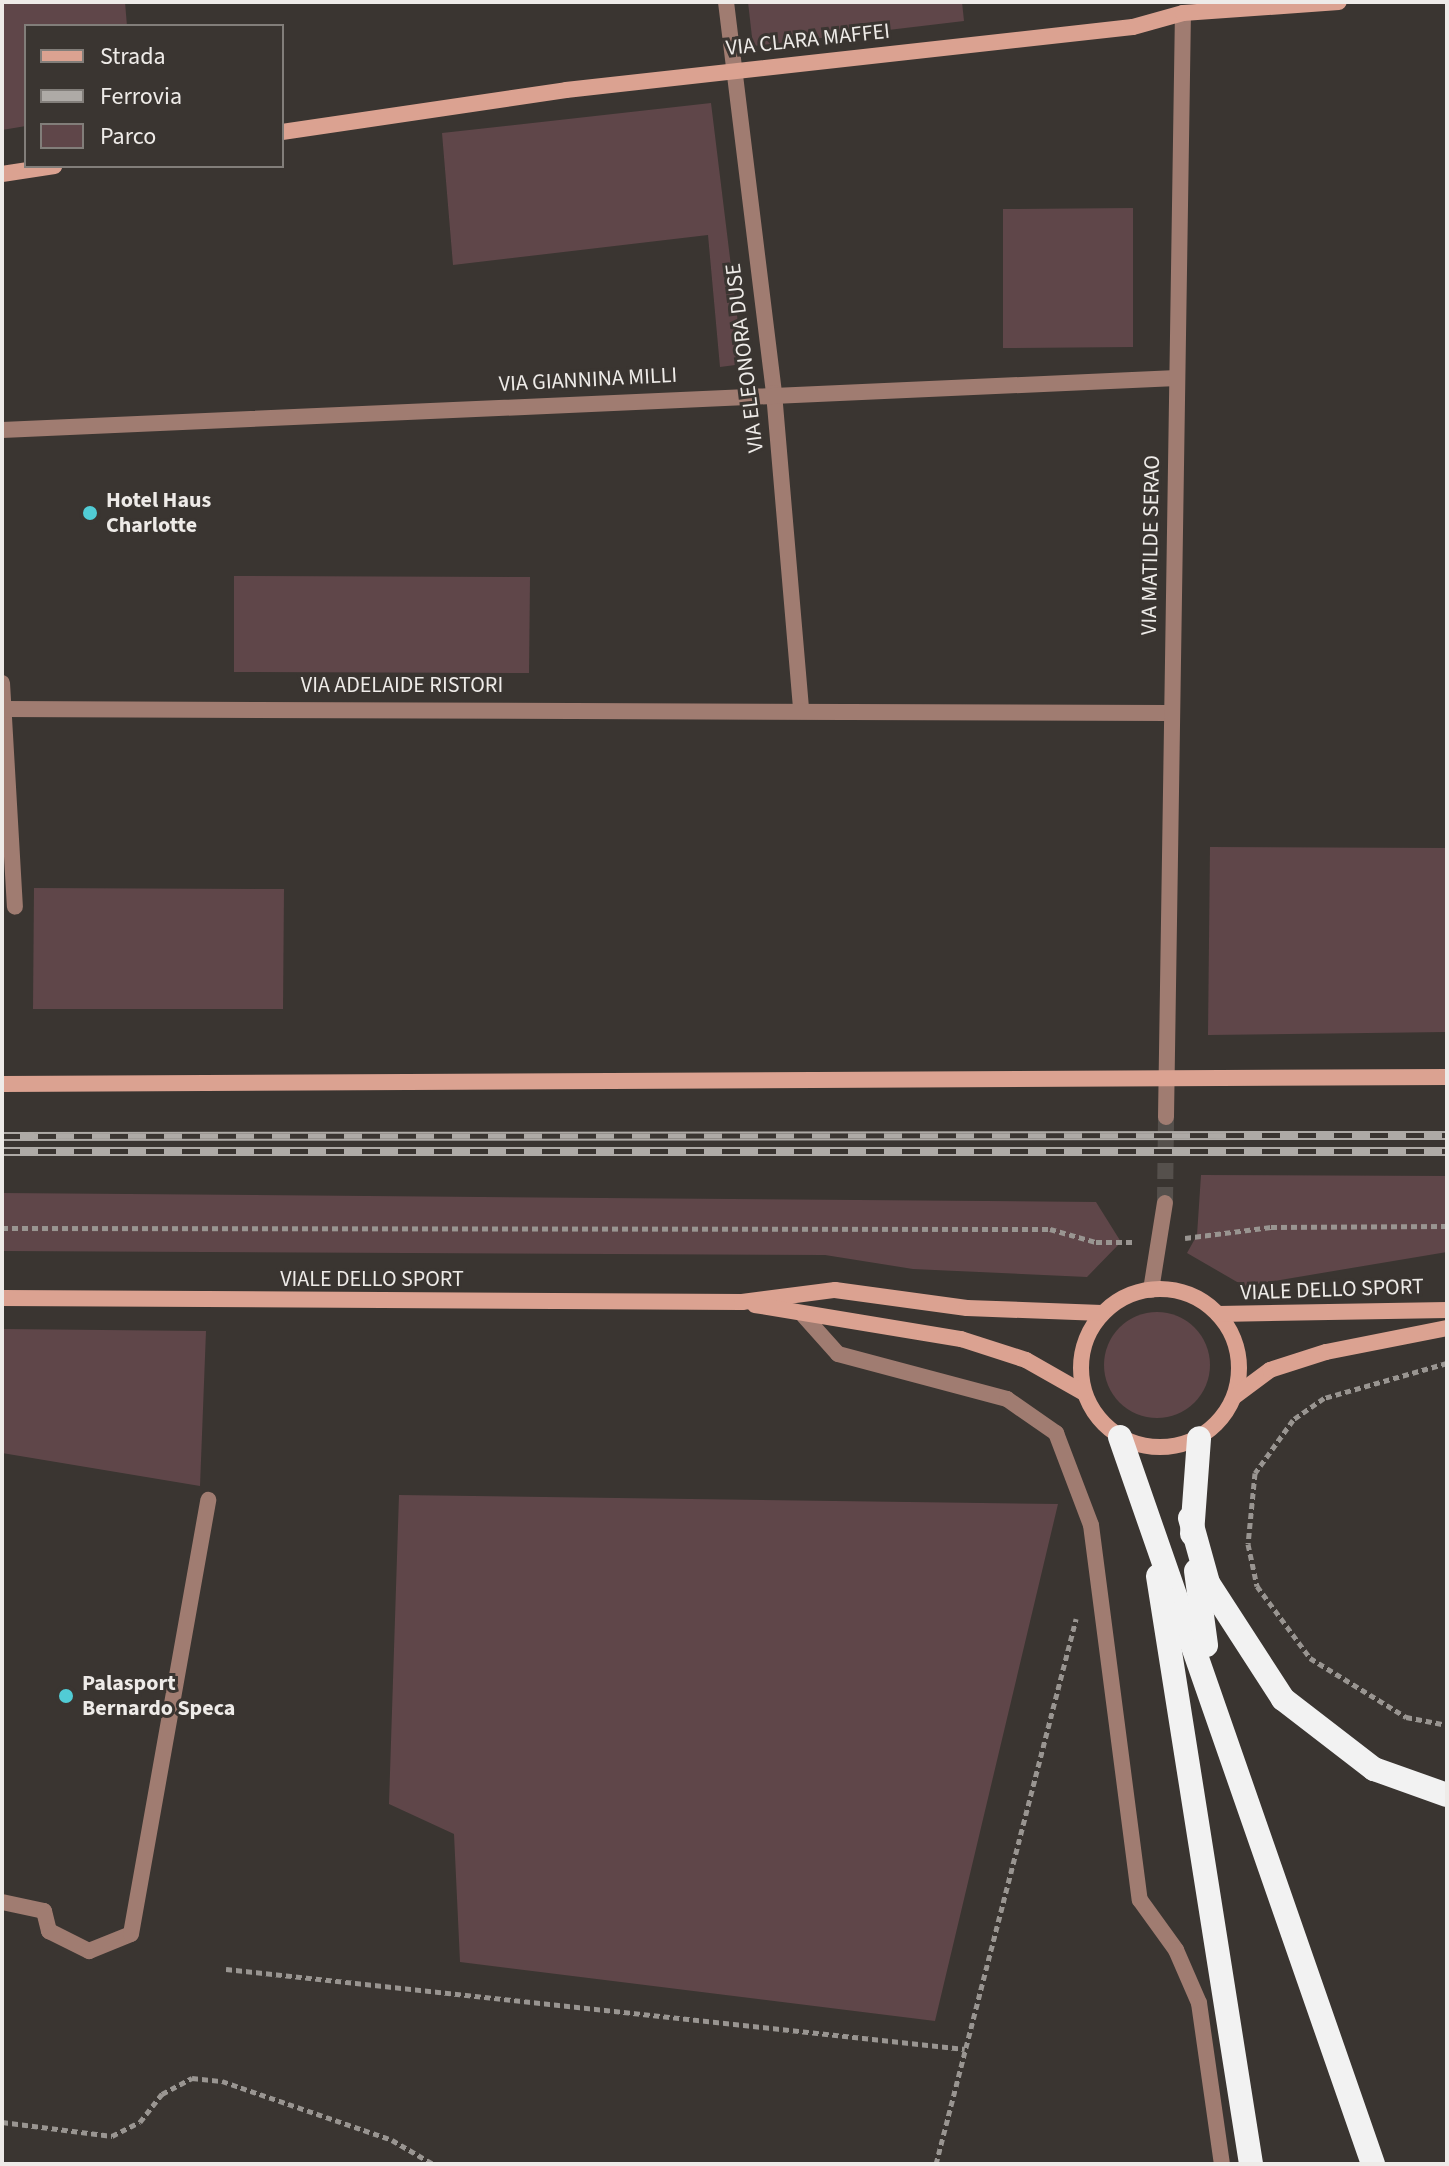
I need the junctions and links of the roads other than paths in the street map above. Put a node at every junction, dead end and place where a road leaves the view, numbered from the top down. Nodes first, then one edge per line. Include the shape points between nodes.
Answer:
1 (726, 2) edge
2 (1339, 2) edge
3 (1183, 13) junction
4 (732, 70) junction
5 (284, 132) edge
6 (41, 168) edge
7 (2, 174) edge
8 (1177, 378) junction
9 (774, 393) junction
10 (2, 430) edge
11 (2, 683) edge
12 (4, 709) edge
13 (801, 710) junction
14 (1169, 713) junction
15 (15, 907) dead end
16 (1447, 1077) edge
17 (1167, 1079) junction
18 (2, 1084) edge
19 (1166, 1117) tunnel mouth
20 (1165, 1203) tunnel mouth
21 (1151, 1290) junction
22 (2, 1298) edge
23 (742, 1302) junction
24 (1447, 1310) edge
25 (1102, 1313) junction
26 (1218, 1314) junction
27 (804, 1316) junction
28 (1447, 1328) edge
29 (1084, 1393) junction
30 (1235, 1396) junction
31 (1120, 1437) junction
32 (1199, 1438) junction
33 (208, 1500) dead end
34 (1190, 1518) junction
35 (1150, 1526) junction
36 (1211, 1683) junction
37 (1447, 1795) edge
38 (2, 1902) edge
39 (1222, 2164) edge
40 (1251, 2164) edge
41 (1373, 2164) edge

1 - 4 street, VIA ELEONORA DUSE
2 - 3 street, VIA CLARA MAFFEI
3 - 4 street, VIA CLARA MAFFEI via 1133,27
3 - 8 street, VIA MATILDE SERAO
4 - 5 street, VIA CLARA MAFFEI
4 - 9 street, VIA ELEONORA DUSE
6 - 7 street
8 - 9 street, VIA GIANNINA MILLI
8 - 14 street, VIA MATILDE SERAO
9 - 10 street, VIA GIANNINA MILLI
9 - 13 street, VIA ELEONORA DUSE
11 - 12 street
12 - 13 street, VIA ADELAIDE RISTORI
12 - 15 street
13 - 14 street, VIA ADELAIDE RISTORI
14 - 17 street, VIA MATILDE SERAO
16 - 17 street
17 - 18 street
17 - 19 street, VIA MATILDE SERAO
20 - 21 street
21 - 25 street
21 - 26 street via 1191,1295
22 - 23 street, VIALE DELLO SPORT
23 - 25 street, VIALE DELLO SPORT via 835,1290 967,1308
23 - 27 street, VIALE DELLO SPORT
24 - 26 street, VIALE DELLO SPORT
25 - 29 street via 1085,1341
26 - 30 street via 1239,1354
27 - 29 street, VIALE DELLO SPORT via 961,1339 1026,1360
27 - 39 street via 838,1354 1007,1399 1056,1433 1091,1525 1140,1900 1176,1950 1199,2003
28 - 30 street, VIALE DELLO SPORT via 1326,1352 1270,1370
29 - 31 street
30 - 32 street
31 - 32 street via 1164,1448
31 - 35 highway
32 - 34 highway
33 - 38 street via 131,1934 89,1951 49,1931 44,1911
34 - 36 highway
34 - 37 highway via 1208,1583 1283,1699 1374,1769
35 - 36 highway
35 - 40 highway
36 - 41 highway

